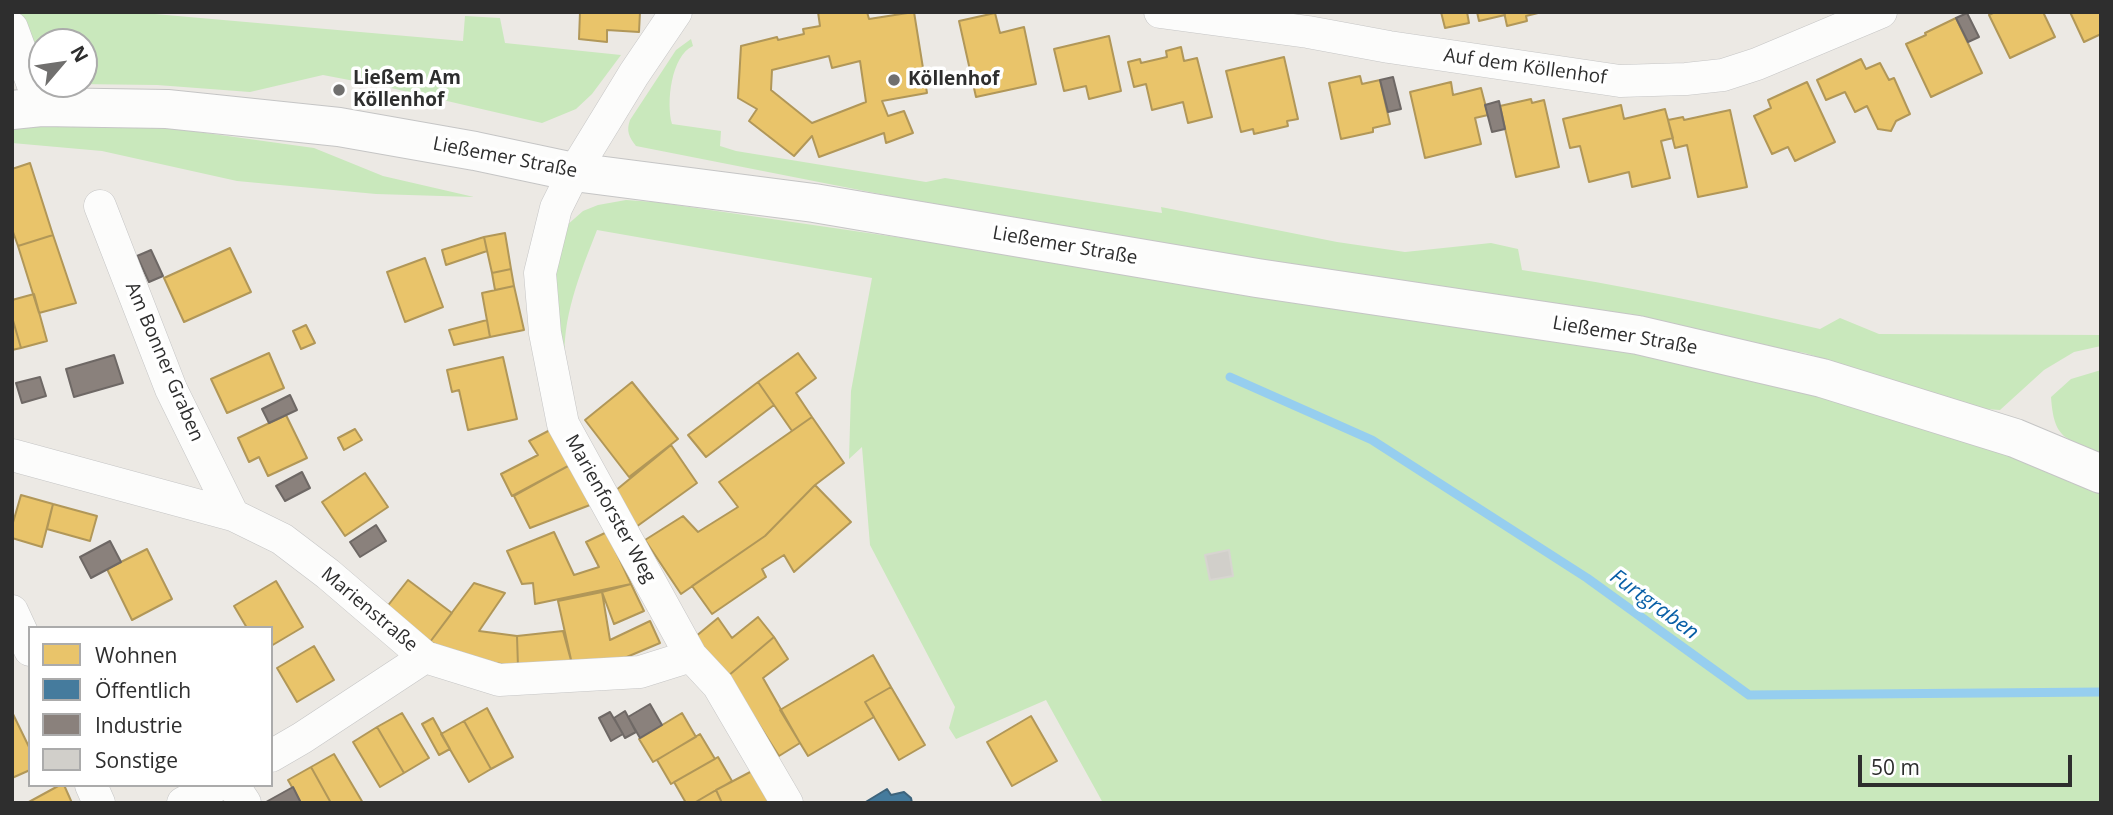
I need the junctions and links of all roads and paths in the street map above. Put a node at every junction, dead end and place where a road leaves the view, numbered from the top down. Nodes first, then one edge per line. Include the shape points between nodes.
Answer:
1 (676, 12) edge
2 (1160, 12) edge
3 (1881, 12) edge
4 (1312, 22) edge
5 (12, 28) edge
6 (26, 108) edge
7 (573, 172) junction
8 (100, 206) dead end
9 (12, 455) edge
10 (2101, 474) edge
11 (233, 515) junction
12 (12, 611) edge
13 (28, 645) edge
14 (691, 656) junction
15 (425, 657) junction
16 (273, 755) edge
17 (92, 787) edge
18 (214, 787) edge
19 (234, 787) edge
20 (99, 803) edge
21 (183, 803) edge
22 (245, 803) edge
23 (787, 803) edge

1 - 7 street, Marienforster Weg
2 - 4 street, Auf dem Köllenhof
3 - 4 street, Auf dem Köllenhof via 1758,65 1723,75 1620,80 1389,47
5 - 6 street
6 - 7 street, Ließemer Straße via 167,109 339,127
7 - 10 street, Ließemer Straße via 814,204 1256,278 1639,335 1822,378 2015,438
7 - 14 street, Marienforster Weg via 556,208 540,273 545,333 563,424
8 - 11 street, Am Bonner Graben via 171,390
9 - 11 street, Marienstraße
11 - 15 street, Marienstraße via 282,539
12 - 13 street
14 - 15 street, Marienstraße via 640,672 499,680
14 - 23 street via 718,685
15 - 16 street
17 - 20 street
18 - 21 street
19 - 22 street

